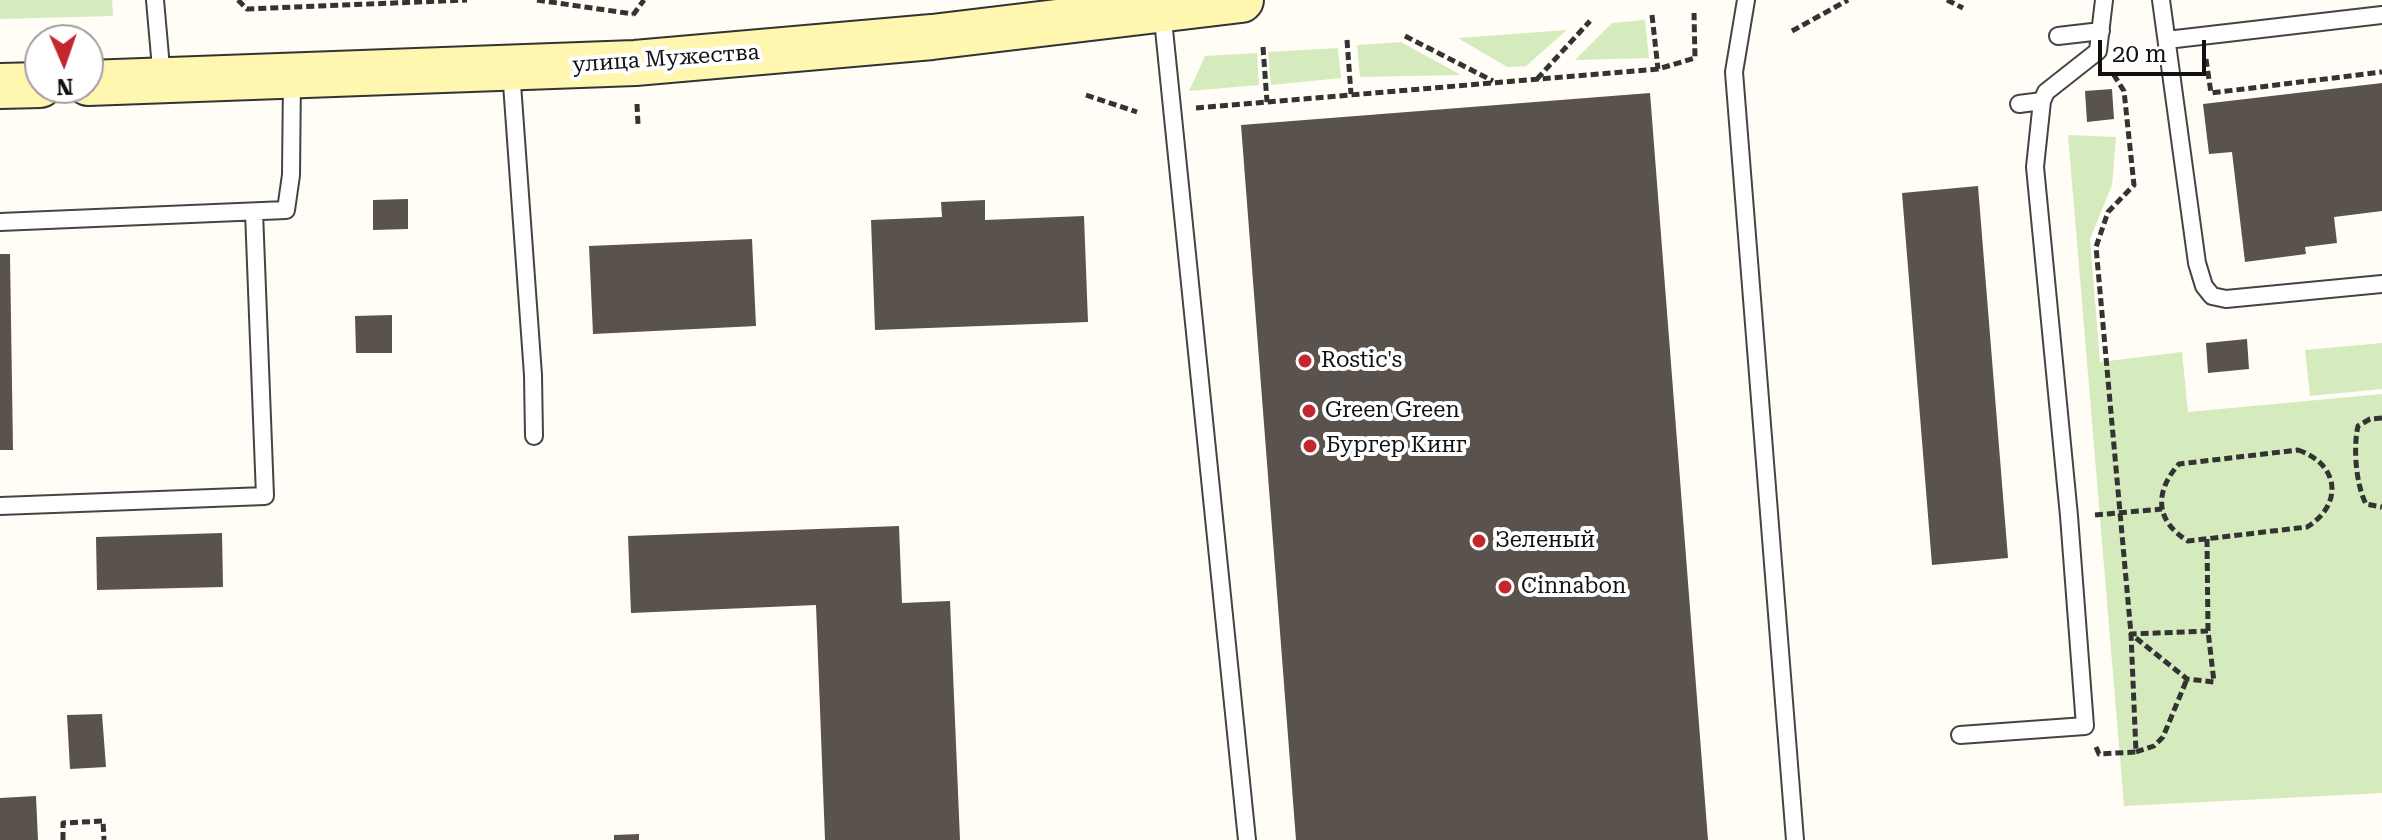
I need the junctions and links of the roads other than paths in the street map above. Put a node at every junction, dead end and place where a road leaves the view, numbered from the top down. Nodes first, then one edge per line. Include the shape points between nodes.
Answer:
1 (155, 0) edge
2 (1241, 0) edge
3 (1746, 0) edge
4 (2104, 0) edge
5 (2161, 0) edge
6 (1161, 5) edge
7 (2382, 15) edge
8 (2101, 31) junction
9 (2058, 36) dead end
10 (2167, 40) junction
11 (511, 68) junction
12 (292, 76) junction
13 (162, 80) junction
14 (104, 82) edge
15 (24, 85) edge
16 (0, 86) edge
17 (2042, 101) junction
18 (2019, 104) dead end
19 (254, 212) junction
20 (0, 222) edge
21 (2382, 284) edge
22 (534, 436) dead end
23 (0, 506) edge
24 (1960, 735) dead end
25 (1247, 840) edge
26 (1795, 840) edge

1 - 13 lane
2 - 6 main road, улица Мужества
3 - 26 lane via 1734,72
4 - 8 lane
5 - 10 lane
6 - 11 main road, улица Мужества via 932,37 635,63
6 - 25 lane
7 - 10 lane
8 - 9 lane
8 - 17 lane via 2098,51 2046,92
10 - 21 lane via 2197,263 2212,296
11 - 12 main road, улица Мужества
11 - 22 lane
12 - 13 main road, улица Мужества
12 - 19 lane via 286,210
13 - 14 main road, улица Мужества
15 - 16 main road
17 - 18 lane
17 - 24 lane via 2035,167 2085,726
19 - 20 lane
19 - 23 lane via 265,496

